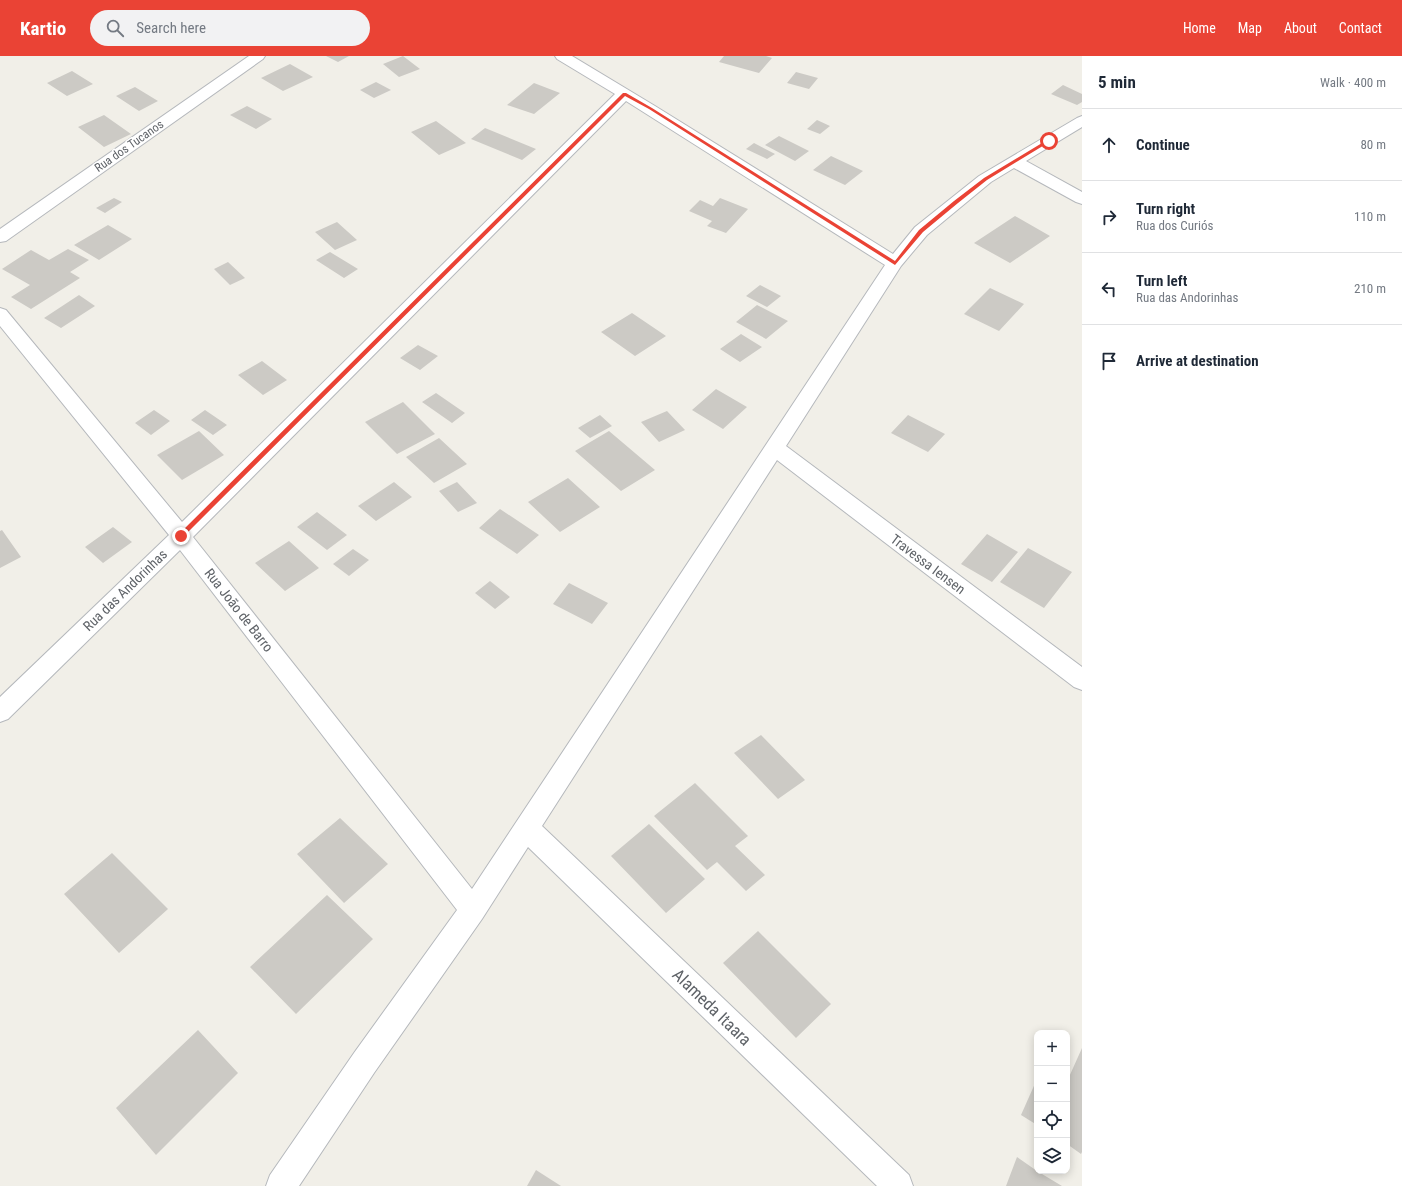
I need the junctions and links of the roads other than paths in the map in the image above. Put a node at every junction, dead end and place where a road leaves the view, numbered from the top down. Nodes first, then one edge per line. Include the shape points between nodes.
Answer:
1 (258, 56) edge
2 (562, 56) edge
3 (624, 94) junction
4 (1082, 121) edge
5 (1015, 162) junction
6 (1082, 199) edge
7 (0, 237) edge
8 (895, 263) junction
9 (0, 314) edge
10 (775, 448) junction
11 (181, 536) junction
12 (1082, 680) edge
13 (0, 712) edge
14 (526, 828) junction
15 (473, 910) junction
16 (281, 1186) edge
17 (898, 1186) edge

1 - 7 street, Rua dos Tucanos
2 - 3 street
3 - 8 street
3 - 11 street, Rua das Andorinhas
4 - 5 street
5 - 6 street
5 - 8 street via 985,179 921,231
8 - 10 street
9 - 11 street, Rua João de Barro
10 - 12 street, Travessa Iensen
10 - 14 street
11 - 13 street, Rua das Andorinhas
11 - 15 street, Rua João de Barro
14 - 15 street
14 - 17 street, Alameda Itaara
15 - 16 street via 364,1063

